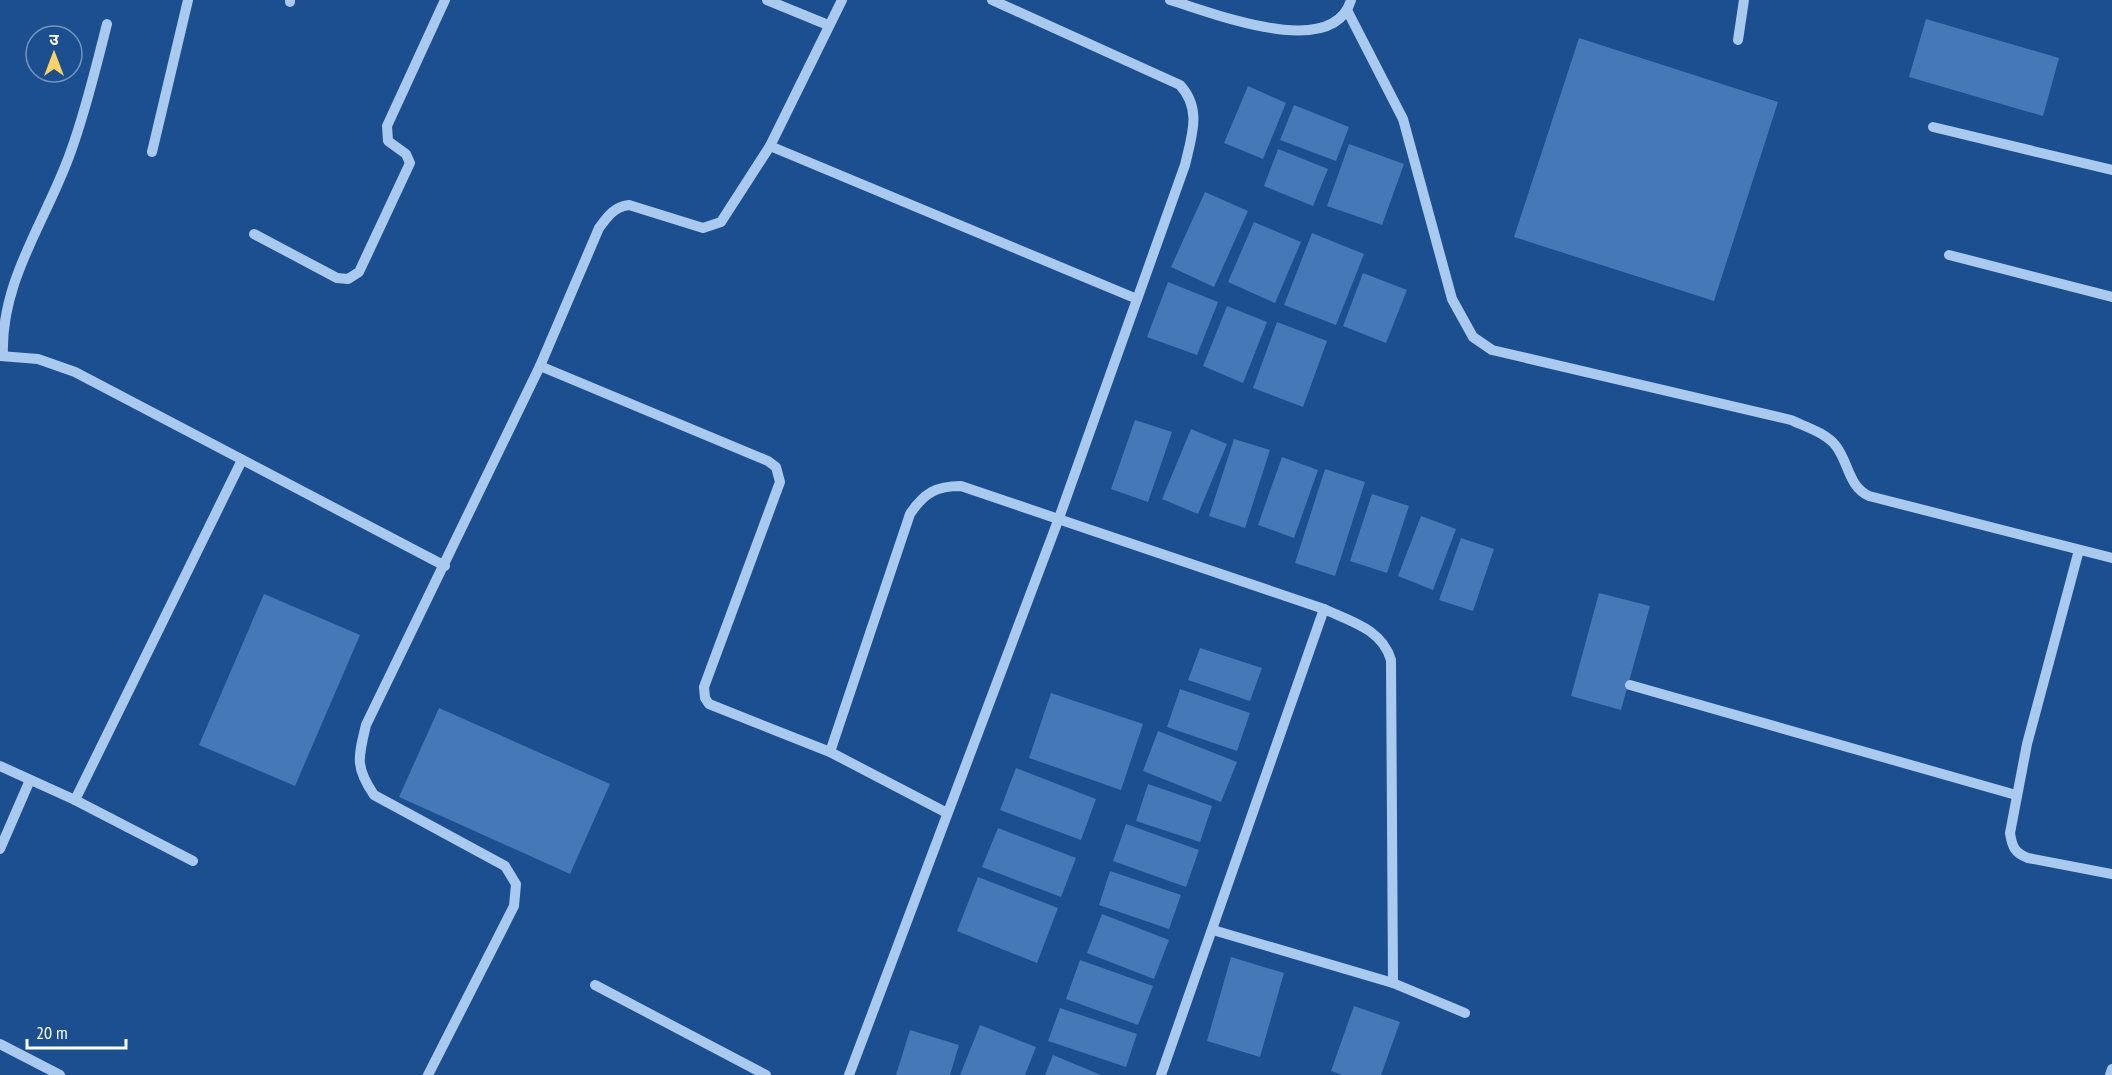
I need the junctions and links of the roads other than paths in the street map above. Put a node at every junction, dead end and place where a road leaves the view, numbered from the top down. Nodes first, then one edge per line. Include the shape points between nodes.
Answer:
1 (188, 0) edge
2 (445, 0) edge
3 (767, 0) edge
4 (842, 0) edge
5 (992, 0) edge
6 (1170, 0) edge
7 (1351, 0) edge
8 (1744, 0) edge
9 (1348, 12) junction
10 (107, 24) dead end
11 (828, 25) junction
12 (1738, 40) dead end
13 (1934, 127) dead end
14 (770, 146) junction
15 (152, 152) dead end
16 (2112, 170) edge
17 (254, 234) dead end
18 (1949, 255) dead end
19 (2112, 297) edge
20 (1137, 299) junction
21 (2, 356) edge
22 (540, 366) junction
23 (242, 460) junction
24 (1059, 518) junction
25 (2079, 550) junction
26 (2112, 558) edge
27 (444, 566) junction
28 (1324, 609) junction
29 (1630, 685) dead end
30 (830, 752) junction
31 (0, 766) edge
32 (30, 780) junction
33 (2016, 795) junction
34 (75, 800) junction
35 (947, 813) junction
36 (0, 849) edge
37 (193, 861) dead end
38 (2112, 874) edge
39 (1213, 930) junction
40 (1393, 983) junction
41 (595, 985) dead end
42 (1465, 1013) dead end
43 (0, 1044) edge
44 (2112, 1069) edge
45 (55, 1074) edge
46 (428, 1075) edge
47 (766, 1075) edge
48 (849, 1075) edge
49 (1161, 1075) edge
50 (2110, 1075) edge

1 - 15 street
2 - 17 street via 387,126 388,141 406,154 410,163 359,272 348,279 337,278
3 - 11 street
4 - 11 street
5 - 20 street via 1168,77 1190,96 1195,111 1185,165
6 - 9 street via 1280,31 1320,28
7 - 9 street
8 - 12 street
9 - 25 street via 1403,119 1452,299 1473,337 1492,350 1791,420 1832,442 1854,484 1869,496
10 - 21 street via 70,153 6,301
11 - 14 street
13 - 16 street
14 - 20 street
14 - 22 street via 726,217 711,227 703,228 629,205 610,213 599,228
18 - 19 street
20 - 24 street
21 - 23 street via 38,359 75,372
22 - 27 street
22 - 30 street via 776,467 780,482 703,692 709,704
23 - 27 street
23 - 34 street
24 - 28 street
24 - 30 street via 962,486 932,490 920,499 910,513
24 - 35 street
25 - 26 street
25 - 33 street
27 - 46 street via 366,726 360,750 361,776 375,795 505,866 516,884 517,896
28 - 39 street
28 - 40 street via 1370,630 1388,648 1391,660
29 - 33 street
30 - 35 street
31 - 32 street
32 - 34 street
32 - 36 street
33 - 38 street via 2010,833 2019,855
34 - 37 street
35 - 48 street
39 - 40 street
39 - 49 street
40 - 42 street
41 - 47 street
43 - 45 street
44 - 50 street

